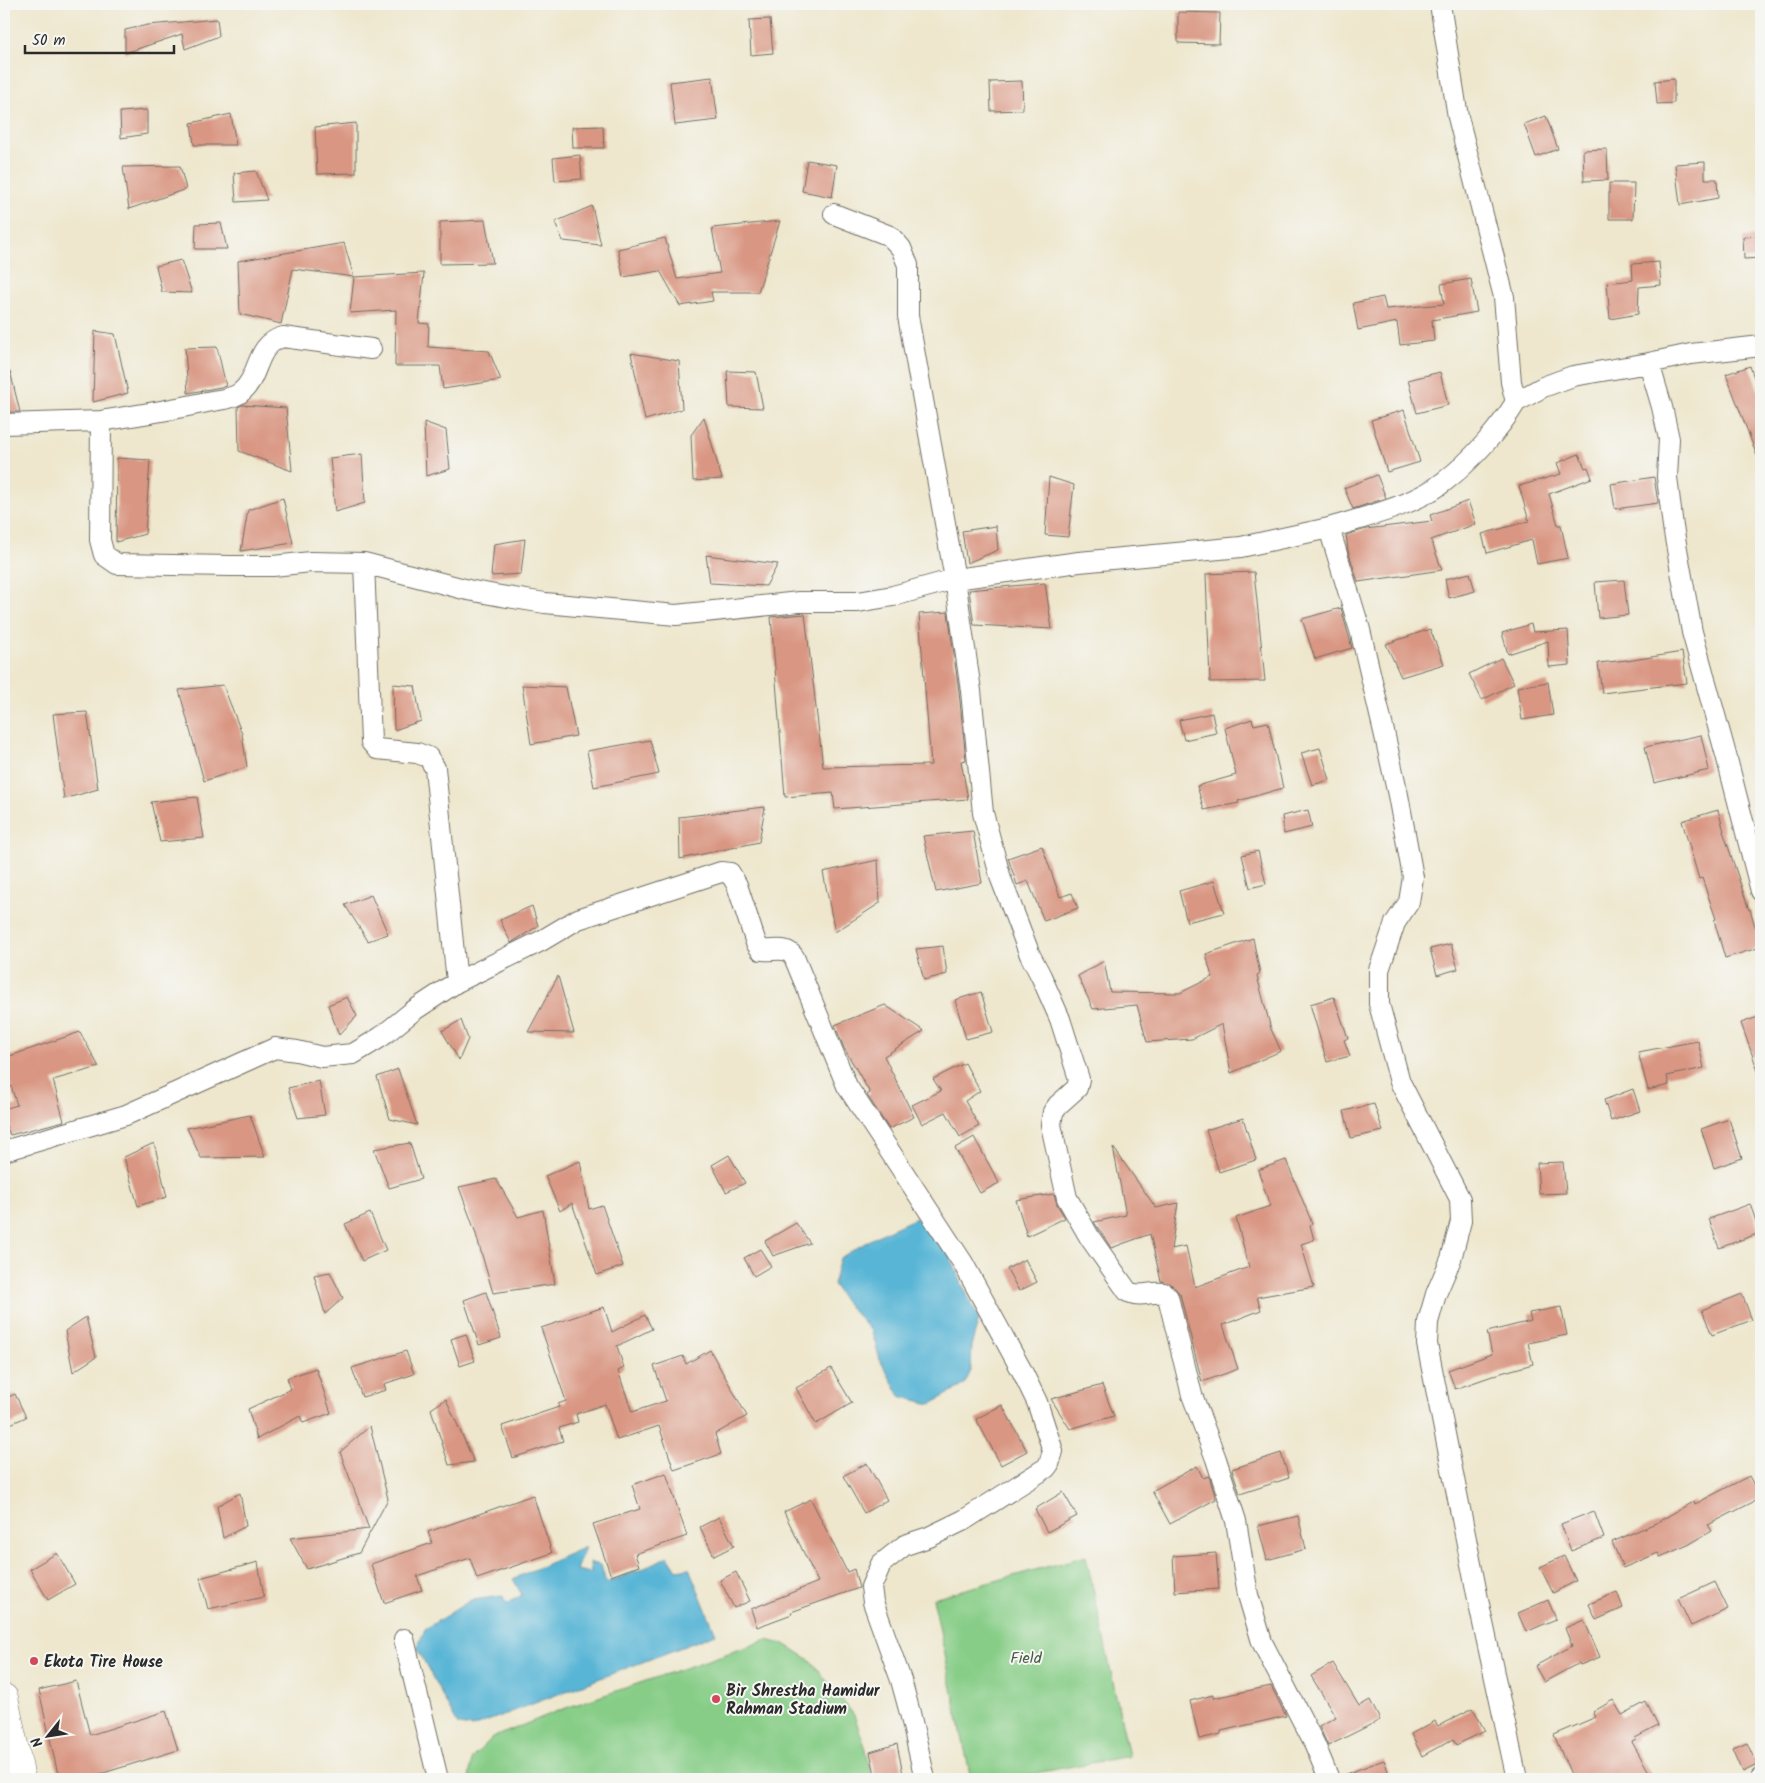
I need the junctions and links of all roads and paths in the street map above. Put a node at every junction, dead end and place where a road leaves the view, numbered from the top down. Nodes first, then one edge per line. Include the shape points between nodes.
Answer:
1 (1440, 4) edge
2 (834, 214) dead end
3 (1761, 346) edge
4 (371, 349) dead end
5 (1648, 363) junction
6 (1516, 402) junction
7 (101, 421) junction
8 (4, 424) edge
9 (1329, 528) junction
10 (364, 563) junction
11 (955, 579) junction
12 (1761, 890) edge
13 (457, 982) junction
14 (4, 1151) edge
15 (404, 1639) dead end
16 (4, 1698) edge
17 (21, 1779) edge
18 (438, 1779) edge
19 (925, 1779) edge
20 (1329, 1779) edge
21 (1517, 1779) edge

1 - 6 street via 1458,118 1504,297 1511,382
2 - 11 street via 890,236 902,248 908,265 908,316
3 - 5 street via 1691,354
4 - 7 street via 283,337 265,347 250,383 240,394 163,412
5 - 6 street via 1573,376
5 - 12 street via 1669,439 1667,477 1692,632
6 - 9 street via 1497,430 1445,482 1390,509
7 - 8 street
7 - 10 street via 100,540 104,555 117,564 273,566 311,562
9 - 11 street via 1241,547 1078,562
9 - 21 street via 1360,630 1378,704 1413,877 1409,902 1395,923 1379,970 1379,1004 1400,1082 1460,1199 1461,1221 1428,1322 1427,1344
10 - 11 street via 501,596 676,615 799,602 858,602
10 - 13 street via 371,742 377,749 428,757 435,768
11 - 20 street via 971,691 982,813 1001,879 1030,955 1060,1019 1079,1079 1077,1088 1053,1112 1051,1125 1068,1198 1090,1238 1128,1292 1137,1296 1164,1293 1168,1297 1192,1395 1236,1521 1248,1595 1262,1642 1315,1744
13 - 14 street via 353,1054 322,1057 275,1048 126,1115
13 - 19 street via 578,919 721,872 730,873 737,885 761,950 790,951 794,957 847,1086 963,1263 1033,1394 1053,1450 1049,1464 1037,1474 964,1520 904,1545 881,1564 871,1587 873,1602 901,1680
15 - 18 street
16 - 17 highway

